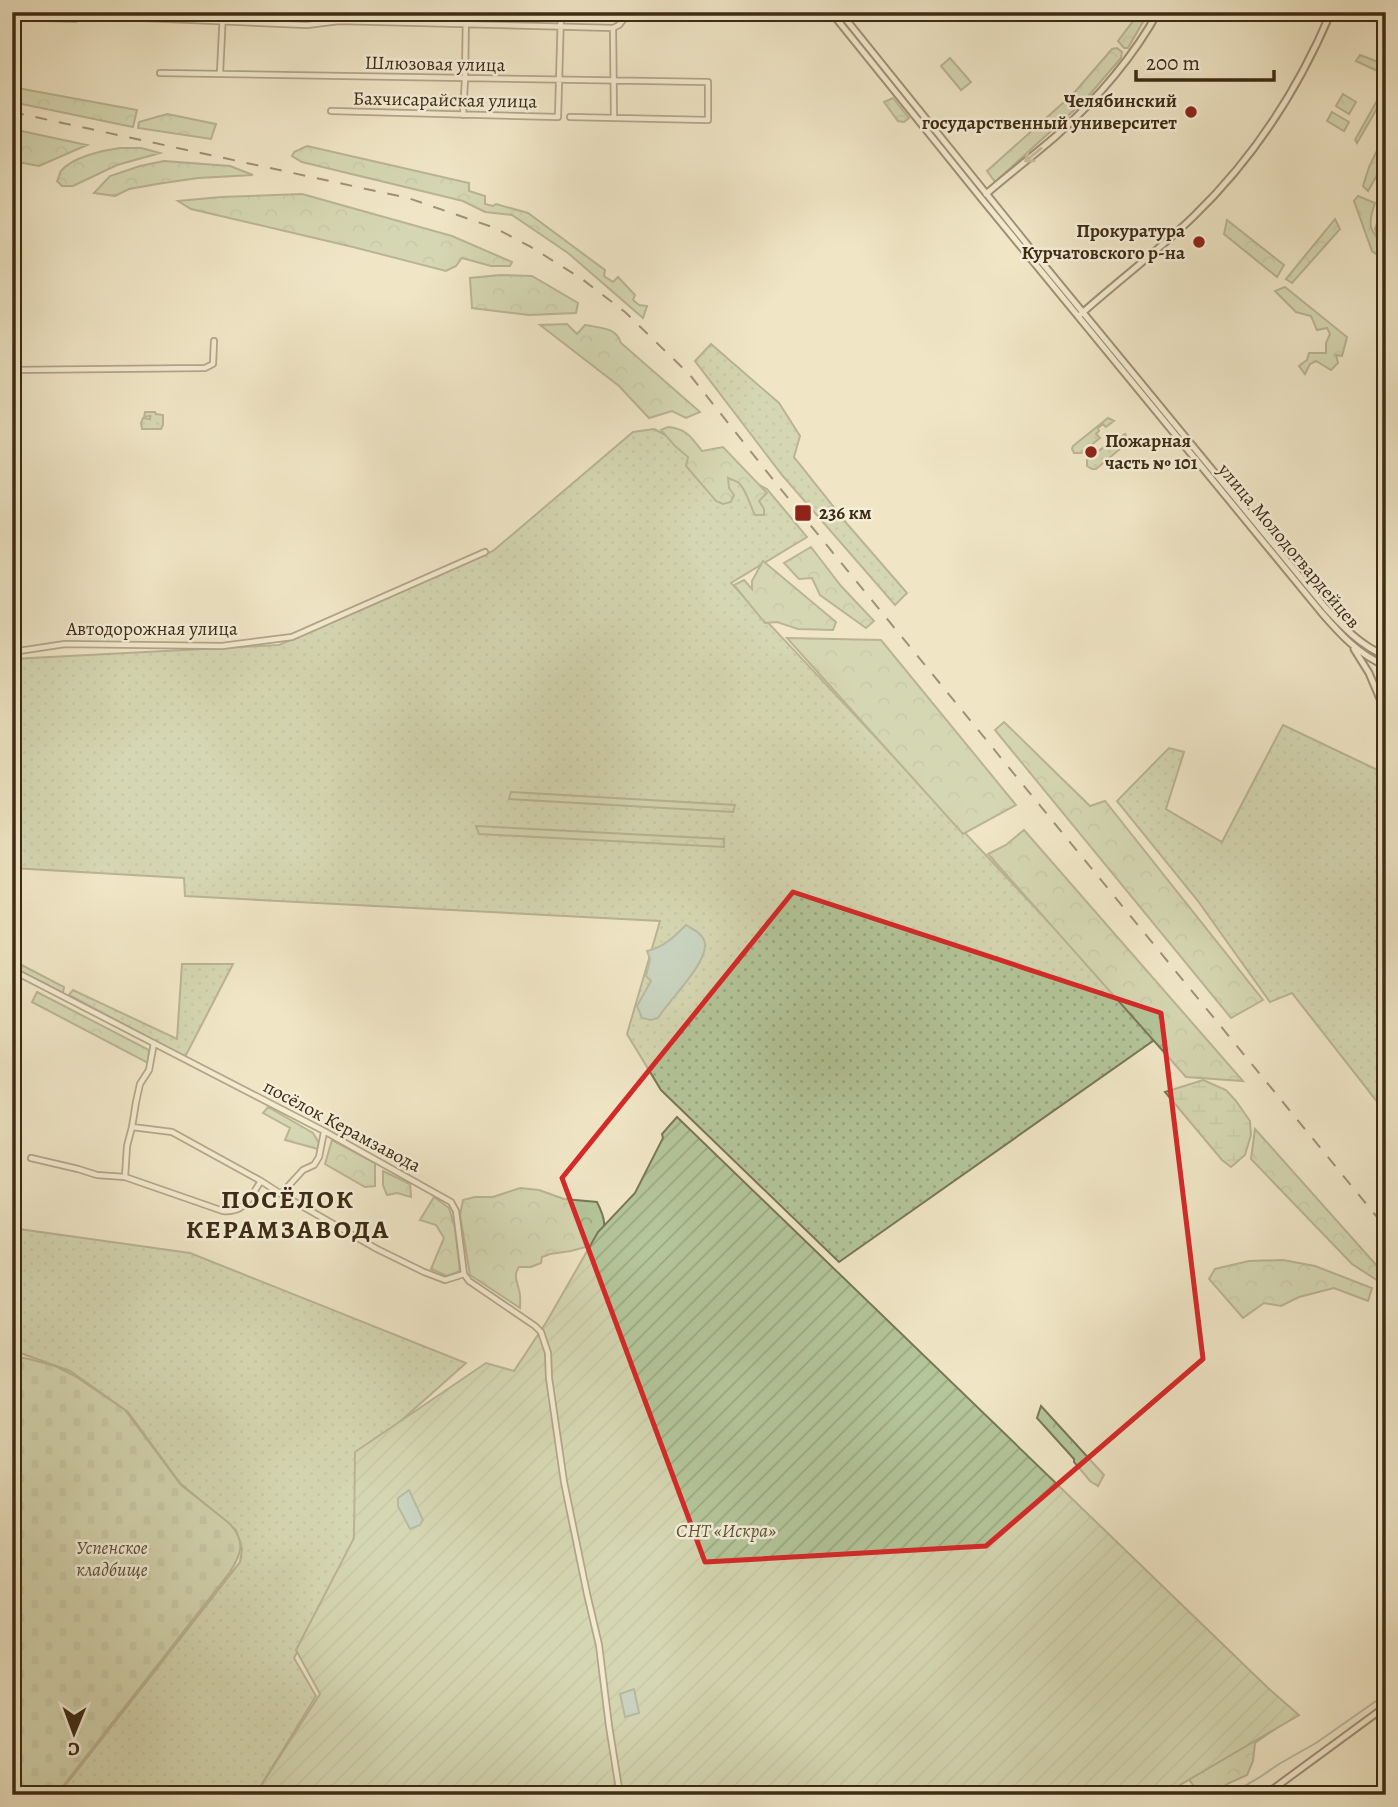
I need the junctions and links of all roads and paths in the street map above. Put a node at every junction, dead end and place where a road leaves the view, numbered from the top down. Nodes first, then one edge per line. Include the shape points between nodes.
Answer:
1 (223, 12) edge
2 (340, 12) edge
3 (466, 12) edge
4 (561, 12) edge
5 (612, 12) edge
6 (831, 12) edge
7 (840, 12) edge
8 (1158, 12) edge
9 (1331, 12) edge
10 (120, 15) edge
11 (223, 21) junction
12 (340, 21) junction
13 (466, 25) junction
14 (561, 27) junction
15 (613, 28) junction
16 (863, 46) junction
17 (160, 73) dead end
18 (220, 73) junction
19 (465, 79) junction
20 (559, 80) junction
21 (613, 81) junction
22 (331, 111) dead end
23 (463, 115) junction
24 (570, 117) dead end
25 (614, 118) junction
26 (984, 196) junction
27 (1081, 314) junction
28 (214, 341) dead end
29 (12, 370) edge
30 (1217, 481) junction
31 (485, 552) dead end
32 (1348, 641) junction
33 (12, 652) edge
34 (1386, 656) edge
35 (1386, 666) edge
36 (1386, 713) edge
37 (12, 970) edge
38 (153, 1043) junction
39 (132, 1127) junction
40 (324, 1131) junction
41 (31, 1158) dead end
42 (125, 1177) junction
43 (261, 1181) junction
44 (281, 1194) junction
45 (464, 1274) junction
46 (1386, 1706) edge
47 (620, 1795) edge
48 (1265, 1795) edge

1 - 11 street
2 - 12 street
3 - 13 street
4 - 14 street
5 - 15 street via 623,20
6 - 16 main road, улица Молодогвардейцев
7 - 16 main road, улица Молодогвардейцев
8 -> 26 main road via 1128,58 1088,104
9 - 27 main road via 1279,111 1233,174 1176,234
10 - 11 street
11 - 12 street via 307,25
11 - 18 street
12 - 13 street
13 - 14 street
13 - 19 street
14 - 15 street
14 - 20 street
15 - 21 street
16 - 26 main road, улица Молодогвардейцев
17 - 18 street, Шлюзовая улица
18 - 19 street, Шлюзовая улица
19 - 20 street, Шлюзовая улица
19 - 23 street
20 - 21 street, Шлюзовая улица
20 - 23 street, Бахчисарайская улица via 558,117
21 - 25 street
21 - 25 street, Шлюзовая улица via 708,82 708,120
22 - 23 street, Бахчисарайская улица
24 - 25 street
26 - 27 main road, улица Молодогвардейцев
27 - 30 main road, улица Молодогвардейцев
28 - 29 street via 213,364 205,368
30 - 32 main road, улица Молодогвардейцев
30 - 34 main road, улица Молодогвардейцев via 1338,621
31 - 33 street, Автодорожная улица via 292,637 222,646 65,644
32 - 35 main road, улица Молодогвардейцев
32 - 36 main road via 1369,673
37 - 38 street
38 - 39 street
38 - 40 street, посёлок Керамзавода
39 - 42 street
39 - 43 street via 172,1132
40 - 44 street via 314,1165 303,1170
40 - 45 street, посёлок Керамзавода via 451,1202
41 - 42 street via 97,1175
42 - 43 street via 223,1212 242,1209
43 - 44 street
44 - 45 street via 424,1272 445,1280
45 - 47 street via 535,1326 548,1353 568,1506 599,1645
46 - 48 main road

